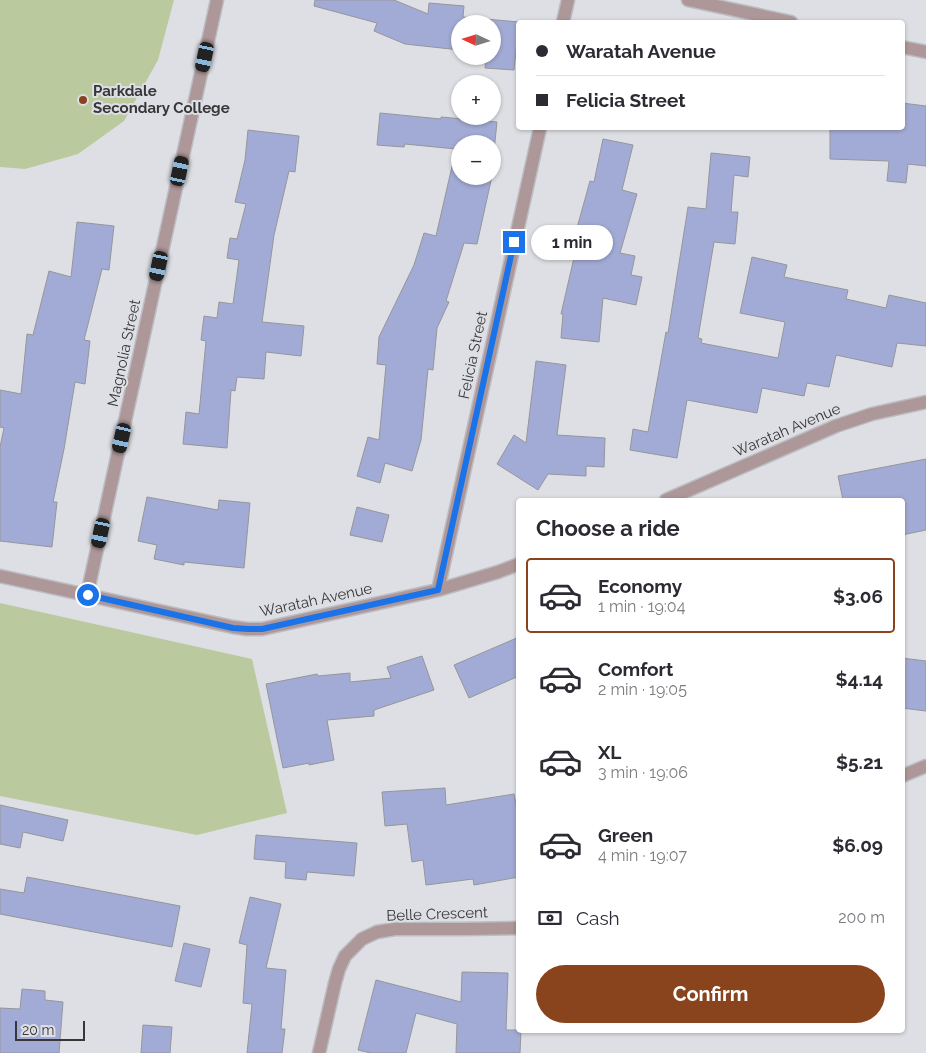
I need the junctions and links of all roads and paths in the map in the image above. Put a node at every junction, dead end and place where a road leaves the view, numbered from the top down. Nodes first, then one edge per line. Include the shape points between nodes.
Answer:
1 (218, 0) edge
2 (568, 0) edge
3 (688, 0) edge
4 (563, 20) edge
5 (782, 20) edge
6 (905, 48) edge
7 (926, 52) edge
8 (540, 130) edge
9 (926, 402) edge
10 (671, 498) edge
11 (516, 565) edge
12 (0, 576) edge
13 (438, 590) junction
14 (88, 595) junction
15 (926, 766) edge
16 (905, 775) edge
17 (516, 928) edge
18 (319, 1053) edge

1 - 14 street, Magnolia Street
2 - 4 street
3 - 5 street
6 - 7 street
8 - 13 street, Felicia Street
9 - 10 street, Waratah Avenue via 836,426
11 - 13 street, Waratah Avenue
12 - 14 street, Waratah Avenue
13 - 14 street, Waratah Avenue via 262,629 233,628
15 - 16 street
17 - 18 street, Belle Crescent via 395,929 362,939 345,956 339,969

